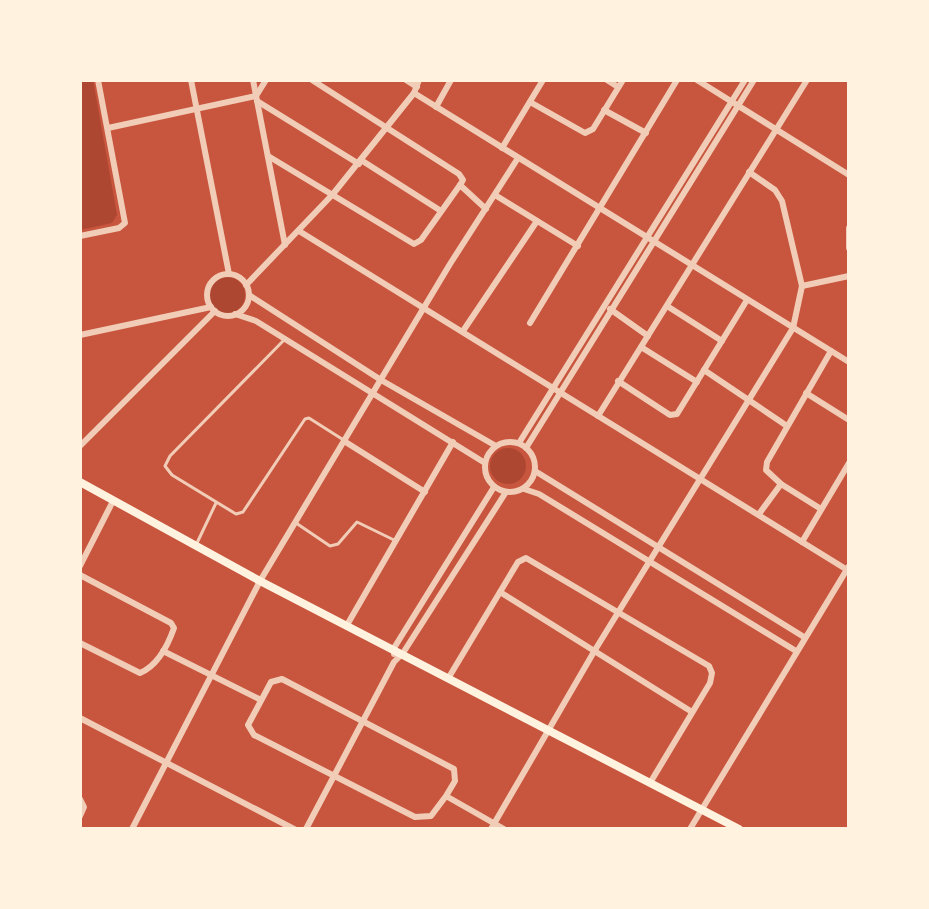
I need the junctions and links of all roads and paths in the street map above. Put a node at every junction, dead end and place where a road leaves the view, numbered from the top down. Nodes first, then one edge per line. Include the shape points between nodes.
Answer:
1 (98, 80) edge
2 (191, 80) edge
3 (253, 80) edge
4 (266, 80) edge
5 (312, 80) edge
6 (406, 80) edge
7 (451, 80) edge
8 (543, 80) edge
9 (607, 80) edge
10 (677, 80) edge
11 (697, 80) edge
12 (745, 80) edge
13 (754, 80) edge
14 (807, 80) edge
15 (620, 83) edge
16 (417, 87) edge
17 (256, 98) junction
18 (530, 102) junction
19 (731, 102) junction
20 (739, 106) junction
21 (436, 107) junction
22 (197, 110) junction
23 (604, 110) junction
24 (108, 128) junction
25 (388, 128) junction
26 (777, 129) junction
27 (646, 133) junction
28 (502, 148) junction
29 (268, 156) junction
30 (518, 158) junction
31 (360, 162) junction
32 (749, 172) junction
33 (849, 175) edge
34 (460, 185) junction
35 (333, 194) junction
36 (495, 195) junction
37 (602, 207) junction
38 (486, 209) junction
39 (441, 211) junction
40 (537, 221) junction
41 (849, 228) edge
42 (299, 231) junction
43 (646, 234) junction
44 (80, 236) edge
45 (653, 238) junction
46 (849, 244) edge
47 (285, 245) junction
48 (578, 246) junction
49 (691, 263) junction
50 (229, 274) junction
51 (849, 276) edge
52 (246, 285) junction
53 (802, 286) junction
54 (249, 295) junction
55 (747, 300) junction
56 (667, 306) junction
57 (424, 307) junction
58 (213, 309) junction
59 (610, 309) junction
60 (235, 314) junction
61 (530, 323) dead end
62 (793, 328) junction
63 (463, 331) junction
64 (80, 335) edge
65 (648, 336) junction
66 (285, 339) junction
67 (722, 341) junction
68 (641, 347) junction
69 (831, 351) junction
70 (849, 362) edge
71 (704, 370) junction
72 (381, 380) junction
73 (618, 381) junction
74 (697, 382) junction
75 (557, 389) junction
76 (373, 393) junction
77 (806, 393) junction
78 (749, 399) junction
79 (598, 416) junction
80 (849, 420) edge
81 (787, 426) junction
82 (344, 441) junction
83 (453, 442) junction
84 (519, 443) junction
85 (80, 446) edge
86 (496, 446) junction
87 (526, 448) junction
88 (485, 463) junction
89 (849, 463) edge
90 (535, 471) junction
91 (702, 478) junction
92 (80, 482) edge
93 (781, 484) junction
94 (494, 487) junction
95 (524, 489) junction
96 (425, 492) junction
97 (506, 492) junction
98 (113, 501) junction
99 (217, 502) junction
100 (821, 509) junction
101 (759, 514) junction
102 (295, 523) junction
103 (397, 542) junction
104 (802, 542) junction
105 (195, 546) junction
106 (658, 548) junction
107 (650, 562) junction
108 (80, 566) edge
109 (848, 569) edge
110 (80, 575) edge
111 (260, 581) junction
112 (500, 592) junction
113 (620, 611) junction
114 (347, 625) junction
115 (804, 637) junction
116 (80, 643) edge
117 (394, 648) junction
118 (595, 650) junction
119 (163, 651) junction
120 (796, 651) junction
121 (403, 653) junction
122 (394, 662) junction
123 (212, 675) junction
124 (449, 677) junction
125 (261, 700) junction
126 (692, 712) junction
127 (80, 718) edge
128 (363, 721) junction
129 (548, 728) junction
130 (165, 763) junction
131 (335, 775) junction
132 (650, 783) junction
133 (446, 796) junction
134 (80, 799) edge
135 (701, 809) junction
136 (80, 816) edge
137 (493, 826) edge
138 (132, 829) edge
139 (294, 829) edge
140 (306, 829) edge
141 (504, 829) edge
142 (690, 829) edge
143 (739, 829) edge

1 - 24 street
2 - 22 street
3 - 17 street
4 - 17 street
5 - 25 street
6 - 16 street
7 - 21 street
8 - 18 street
9 - 15 street
10 - 27 street
11 - 19 street
12 - 19 street
13 - 20 street
14 - 26 street
15 - 23 street
16 - 21 street
16 - 25 street
17 - 22 street
17 - 29 street
17 - 31 street
18 - 23 street via 585,133
18 - 28 street
19 - 20 street
19 - 43 street
20 - 26 street
20 - 45 street
21 - 28 street
22 - 24 street
22 - 50 street
23 - 27 street
24 - 44 street via 125,223
25 - 31 street
25 - 34 street via 459,174
26 - 32 street
26 - 33 street
27 - 37 street
28 - 30 street
29 - 35 street
29 - 47 street
30 - 36 street
30 - 37 street
31 - 35 street
31 - 39 street
32 - 49 street
32 - 53 street via 781,197
34 - 38 street
34 - 39 street
35 - 39 street via 414,244
35 - 42 street
36 - 38 street
36 - 40 street
37 - 43 street
37 - 48 street
38 - 57 street
40 - 48 street
40 - 63 street
41 - 46 street
42 - 47 street
42 - 57 street
43 - 45 street
43 - 75 street
45 - 49 street
45 - 59 street
47 - 52 street
48 - 61 street
49 - 55 street
49 - 56 street
50 - 52 street
50 - 58 street via 208,288
51 - 53 street
52 - 54 street
53 - 62 street
54 - 60 street
54 - 72 street
55 - 62 street
55 - 67 street
56 - 65 street
56 - 67 street
57 - 63 street
57 - 72 street
58 - 60 street
58 - 64 street
58 - 85 street
59 - 65 street
59 - 75 street
60 - 66 street
62 - 69 street
62 - 78 street
63 - 75 street
65 - 68 street
66 - 76 street
66 - 99 lane via 165,466
67 - 71 street
68 - 73 street
68 - 74 street
69 - 70 street
69 - 77 street
71 - 74 street
71 - 78 street
72 - 76 street
72 - 86 street
73 - 74 street via 670,415 680,411
73 - 79 street
75 - 79 street
75 - 84 street
75 - 87 street
76 - 82 street
76 - 83 street
77 - 80 street
77 - 81 street
78 - 81 street
78 - 91 street
79 - 91 street
81 - 93 street via 766,467
82 - 96 street
82 - 99 lane via 305,419 243,512 236,514
82 - 102 street
83 - 88 street
83 - 96 street
84 - 86 street
84 - 87 street
86 - 88 street
87 - 90 street
88 - 94 street
89 - 100 street
90 - 95 street
90 - 106 street
91 - 101 street
91 - 106 street
92 - 98 main road
93 - 100 street
93 - 101 street
94 - 97 street
94 - 117 street
95 - 97 street
95 - 107 street
96 - 103 street
97 - 121 street
98 - 105 main road
98 - 108 street
99 - 105 lane
100 - 104 street
101 - 104 street
102 - 103 lane via 330,546 357,522
102 - 111 street
103 - 114 street
104 - 109 street
105 - 111 main road
106 - 107 street
106 - 115 street
107 - 113 street
107 - 120 street
109 - 115 street
110 - 119 street via 171,623 173,631
111 - 114 main road
111 - 123 street
112 - 113 street via 524,558
112 - 118 street
112 - 124 street
113 - 118 street
113 - 126 street via 709,666 712,678
114 - 117 main road
115 - 120 street
116 - 119 street via 140,673
117 - 121 main road
117 - 122 street
118 - 126 street
118 - 129 street
119 - 123 street
120 - 135 street
121 - 122 street
121 - 124 main road
122 - 128 street
123 - 125 street
123 - 130 street
124 - 129 main road
125 - 128 street via 271,682 282,679
125 - 131 street via 248,725 250,732
126 - 132 street
127 - 130 street
128 - 131 street
128 - 133 street via 454,769 455,781
129 - 132 main road
129 - 137 street
130 - 138 street
130 - 139 street
131 - 133 street via 422,819 431,816
131 - 140 street
132 - 135 main road
133 - 137 street
134 - 136 street
135 - 142 street
135 - 143 main road
137 - 141 street

